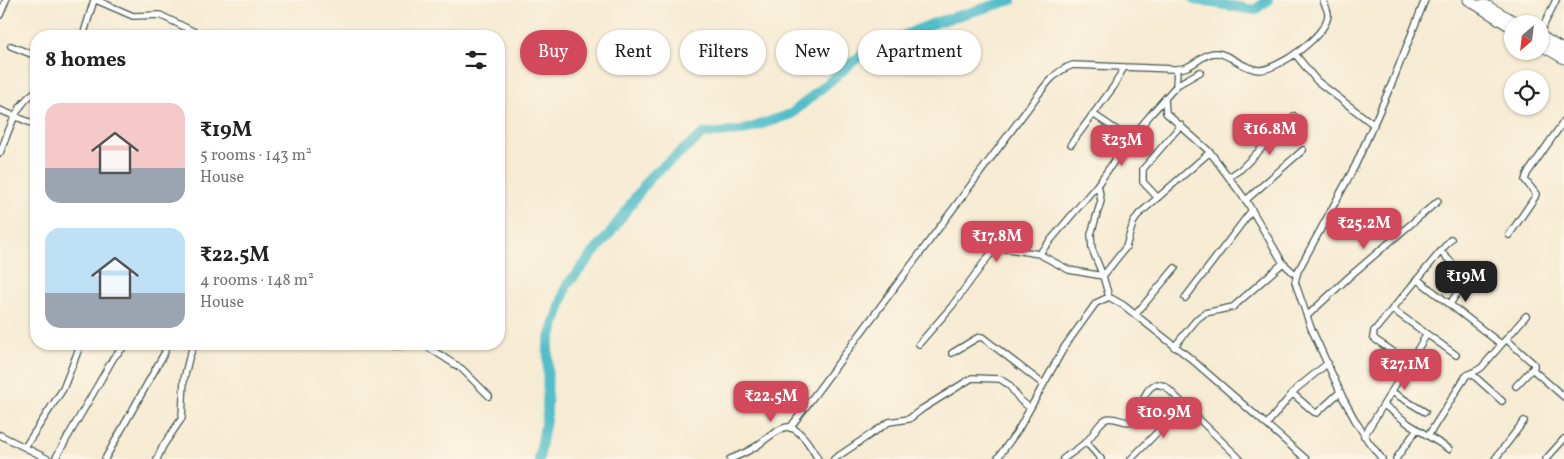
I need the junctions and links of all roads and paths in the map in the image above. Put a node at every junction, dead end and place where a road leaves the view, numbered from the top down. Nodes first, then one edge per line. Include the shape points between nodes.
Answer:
1 (6, 0) edge
2 (95, 0) edge
3 (1323, 0) edge
4 (1425, 0) edge
5 (1468, 0) edge
6 (1556, 0) edge
7 (0, 15) edge
8 (1499, 15) junction
9 (1549, 15) edge
10 (1504, 17) edge
11 (1504, 20) edge
12 (85, 30) edge
13 (191, 30) edge
14 (1549, 44) edge
15 (11, 46) dead end
16 (1549, 47) edge
17 (1553, 48) junction
18 (1564, 50) edge
19 (30, 54) edge
20 (1295, 54) junction
21 (1564, 59) edge
22 (1124, 67) junction
23 (1177, 69) junction
24 (1200, 72) dead end
25 (1176, 87) junction
26 (30, 96) edge
27 (1165, 99) junction
28 (0, 110) edge
29 (1092, 114) junction
30 (15, 116) junction
31 (1294, 116) dead end
32 (1564, 120) edge
33 (30, 122) edge
34 (1181, 125) junction
35 (1374, 125) junction
36 (1130, 139) junction
37 (1071, 144) dead end
38 (1303, 150) dead end
39 (1210, 152) junction
40 (0, 153) edge
41 (1229, 177) junction
42 (1098, 184) junction
43 (1157, 197) junction
44 (1246, 200) junction
45 (1438, 201) dead end
46 (1252, 210) junction
47 (1509, 235) dead end
48 (1452, 239) dead end
49 (1441, 252) junction
50 (1039, 254) junction
51 (1283, 263) junction
52 (1175, 268) dead end
53 (1103, 276) junction
54 (1296, 276) junction
55 (1417, 279) junction
56 (1109, 297) junction
57 (1186, 298) dead end
58 (1450, 304) junction
59 (1392, 309) junction
60 (1135, 315) junction
61 (1307, 316) junction
62 (1526, 316) dead end
63 (1427, 334) junction
64 (1504, 342) junction
65 (919, 344) dead end
66 (1174, 347) junction
67 (78, 350) edge
68 (121, 350) edge
69 (165, 350) edge
70 (192, 350) edge
71 (432, 350) edge
72 (952, 353) dead end
73 (1456, 355) dead end
74 (1328, 363) junction
75 (1410, 363) junction
76 (1532, 369) junction
77 (1471, 373) junction
78 (1043, 384) junction
79 (1516, 386) dead end
80 (1340, 392) junction
81 (1392, 392) junction
82 (1292, 393) junction
83 (489, 396) dead end
84 (1564, 397) edge
85 (1502, 401) dead end
86 (1184, 405) junction
87 (1384, 405) junction
88 (1030, 408) junction
89 (1425, 412) dead end
90 (1524, 421) dead end
91 (1267, 424) junction
92 (790, 428) junction
93 (1417, 429) junction
94 (0, 435) edge
95 (1364, 436) junction
96 (1428, 436) junction
97 (1564, 439) edge
98 (1086, 442) junction
99 (24, 447) junction
100 (1449, 449) dead end
101 (48, 459) edge
102 (55, 459) edge
103 (105, 459) edge
104 (157, 459) edge
105 (730, 459) edge
106 (818, 459) edge
107 (834, 459) edge
108 (997, 459) edge
109 (1063, 459) edge
110 (1100, 459) edge
111 (1130, 459) edge
112 (1240, 459) edge
113 (1306, 459) edge
114 (1382, 459) edge
115 (1396, 459) edge
116 (1495, 459) edge
117 (1546, 459) edge

1 - 7 street
2 - 12 street
2 - 13 street via 132,16 160,15
3 - 20 street via 1328,14 1326,22 1314,38
4 - 35 street
5 - 8 main road via 1486,5
6 - 9 street
8 - 10 main road
8 - 11 main road
14 - 17 main road
15 - 19 street
16 - 17 main road
17 - 18 main road
17 - 21 main road
20 - 23 street via 1274,67 1258,70 1217,53
20 - 35 street via 1317,81
22 - 23 street
22 - 29 street
22 - 92 street via 1073,65 1056,74
23 - 25 street
24 - 25 street
25 - 27 street
26 - 30 street
27 - 34 street via 1166,113
27 - 36 street
28 - 30 street
29 - 36 street
29 - 37 street
30 - 33 street
30 - 40 street
31 - 41 street
32 - 47 street via 1528,174 1526,180 1536,198
34 - 39 street
34 - 43 street via 1142,169 1144,182
35 - 54 street
36 - 42 street
38 - 44 street
39 - 41 street
39 - 43 street
41 - 44 street
42 - 50 street
42 - 53 street via 1101,201 1091,234 1092,249
43 - 53 street via 1139,214 1126,247
44 - 46 street
45 - 61 street
46 - 51 street
46 - 57 street
48 - 49 street
49 - 55 street
49 - 58 street via 1467,278
50 - 53 street via 1069,270
50 - 65 street via 1002,248 992,252
51 - 54 street
51 - 66 street via 1233,307 1205,313
52 - 60 street
53 - 56 street
54 - 61 street via 1298,293
55 - 58 street
55 - 59 street
56 - 60 street
56 - 78 street via 1096,303
58 - 64 street
59 - 63 street
59 - 75 street via 1374,331 1373,337
60 - 66 street
61 - 74 street
62 - 64 street
63 - 73 street
63 - 75 street
64 - 76 street via 1533,362
64 - 77 street via 1478,371
66 - 91 street
67 - 99 street via 63,389
68 - 102 street
69 - 103 street
70 - 104 street via 184,379 182,418
71 - 83 street via 462,369
72 - 78 street via 982,337
74 - 80 street
74 - 82 street
75 - 81 street
76 - 79 street
76 - 84 street
77 - 85 street
77 - 96 street via 1463,380
78 - 88 street
80 - 82 street via 1316,413
80 - 95 street
81 - 87 street
81 - 89 street
82 - 91 street
86 - 98 street via 1165,386 1156,384 1145,396 1143,411 1136,419 1124,422 1108,419
86 - 111 street
86 - 112 street
87 - 93 street
87 - 95 street
88 - 107 street via 1000,379 972,378 909,420 889,422
88 - 108 street
90 - 116 street
91 - 113 street
92 - 105 street via 780,429 755,447
92 - 106 street via 802,436
93 - 96 street
93 - 115 street
94 - 99 street
95 - 114 street
96 - 100 street
97 - 117 street
98 - 109 street
98 - 110 street
99 - 101 street

